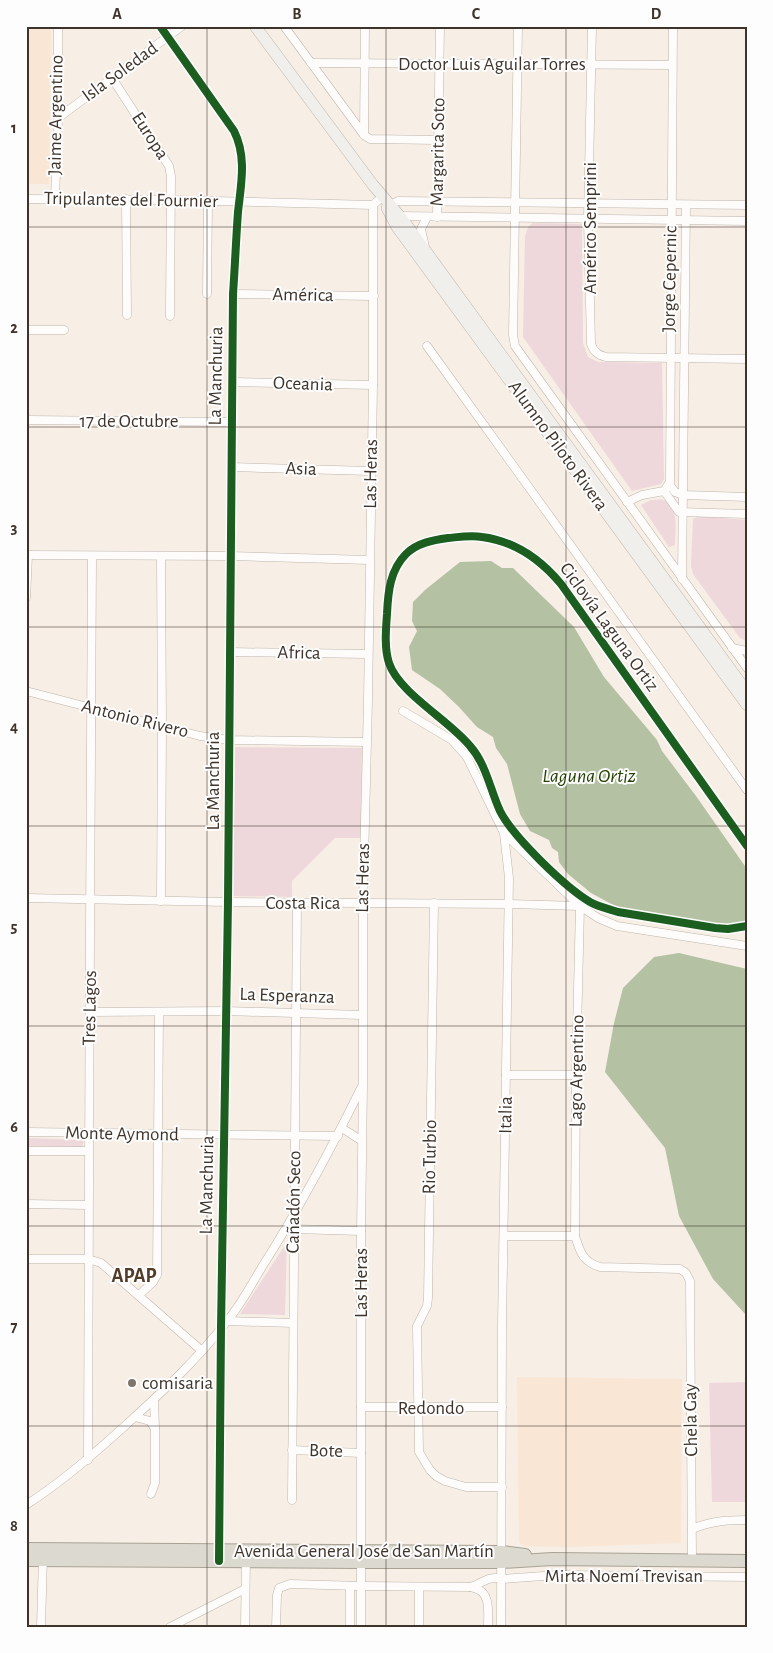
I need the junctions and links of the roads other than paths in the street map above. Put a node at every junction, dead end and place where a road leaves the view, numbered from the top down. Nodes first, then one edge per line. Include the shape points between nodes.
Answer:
1 (160, 26) edge
2 (182, 26) edge
3 (255, 26) edge
4 (365, 26) edge
5 (440, 26) edge
6 (518, 26) edge
7 (592, 26) edge
8 (673, 26) edge
9 (286, 27) edge
10 (58, 28) edge
11 (168, 37) junction
12 (311, 62) junction
13 (365, 63) junction
14 (439, 64) junction
15 (517, 64) junction
16 (591, 65) junction
17 (672, 66) junction
18 (112, 78) junction
19 (58, 118) junction
20 (364, 136) junction
21 (438, 140) junction
22 (26, 199) edge
23 (55, 199) junction
24 (126, 199) junction
25 (170, 200) junction
26 (208, 201) junction
27 (240, 202) junction
28 (383, 202) junction
29 (438, 202) junction
30 (514, 203) junction
31 (588, 204) junction
32 (672, 205) junction
33 (686, 205) junction
34 (747, 205) edge
35 (427, 217) junction
36 (438, 217) junction
37 (397, 218) junction
38 (514, 218) junction
39 (588, 219) junction
40 (671, 220) junction
41 (686, 220) junction
42 (747, 221) edge
43 (426, 251) junction
44 (207, 294) dead end
45 (233, 294) junction
46 (374, 296) junction
47 (127, 315) dead end
48 (170, 316) dead end
49 (26, 330) edge
50 (64, 330) dead end
51 (427, 346) dead end
52 (670, 358) junction
53 (684, 358) junction
54 (747, 359) edge
55 (232, 382) junction
56 (373, 386) junction
57 (26, 420) edge
58 (232, 422) junction
59 (232, 466) junction
60 (371, 471) junction
61 (666, 488) junction
62 (683, 495) junction
63 (747, 496) edge
64 (627, 502) junction
65 (683, 513) junction
66 (747, 514) edge
67 (27, 555) edge
68 (92, 556) junction
69 (231, 556) junction
70 (161, 557) junction
71 (369, 560) junction
72 (682, 579) junction
73 (26, 598) edge
74 (732, 648) junction
75 (747, 651) edge
76 (230, 652) junction
77 (368, 654) junction
78 (747, 668) edge
79 (26, 691) edge
80 (747, 692) edge
81 (747, 705) edge
82 (91, 708) junction
83 (403, 711) dead end
84 (162, 727) junction
85 (229, 740) junction
86 (366, 742) junction
87 (747, 790) edge
88 (504, 833) junction
89 (26, 898) edge
90 (91, 900) junction
91 (161, 901) junction
92 (228, 902) junction
93 (297, 903) junction
94 (362, 903) junction
95 (434, 904) junction
96 (510, 904) junction
97 (580, 906) junction
98 (747, 946) edge
99 (226, 1011) junction
100 (90, 1012) junction
101 (159, 1012) junction
102 (296, 1013) junction
103 (362, 1015) junction
104 (506, 1075) junction
105 (576, 1076) junction
106 (363, 1084) junction
107 (342, 1128) junction
108 (26, 1132) edge
109 (88, 1133) junction
110 (295, 1134) junction
111 (158, 1135) junction
112 (224, 1135) junction
113 (338, 1136) junction
114 (362, 1140) junction
115 (26, 1151) edge
116 (88, 1152) junction
117 (26, 1204) edge
118 (88, 1205) junction
119 (294, 1216) junction
120 (294, 1229) junction
121 (361, 1231) junction
122 (504, 1236) junction
123 (575, 1236) junction
124 (26, 1259) edge
125 (88, 1259) junction
126 (139, 1295) junction
127 (227, 1321) junction
128 (293, 1323) junction
129 (221, 1328) junction
130 (202, 1351) junction
131 (154, 1400) junction
132 (361, 1407) junction
133 (502, 1407) junction
134 (418, 1408) junction
135 (135, 1418) junction
136 (155, 1429) junction
137 (292, 1450) junction
138 (361, 1452) junction
139 (88, 1460) junction
140 (502, 1487) junction
141 (151, 1494) dead end
142 (292, 1500) dead end
143 (26, 1505) edge
144 (747, 1520) edge
145 (692, 1529) junction
146 (26, 1549) edge
147 (43, 1554) junction
148 (219, 1556) junction
149 (246, 1556) junction
150 (361, 1557) junction
151 (502, 1557) junction
152 (26, 1560) edge
153 (692, 1560) junction
154 (747, 1561) edge
155 (747, 1577) edge
156 (502, 1579) junction
157 (350, 1586) junction
158 (361, 1586) junction
159 (419, 1587) junction
160 (470, 1587) junction
161 (246, 1589) junction
162 (41, 1627) edge
163 (170, 1627) edge
164 (245, 1627) edge
165 (276, 1627) edge
166 (350, 1627) edge
167 (361, 1627) edge
168 (419, 1627) edge
169 (488, 1627) edge
170 (501, 1627) edge

1 - 11 street, La Manchuria
2 - 11 street, Isla Soledad
3 - 28 main road, Alumno Piloto Rivera
4 - 13 street
5 - 14 street, Margarita Soto
6 - 15 street
7 - 16 street, Américo Semprini
8 - 17 street, Jorge Cepernic
9 - 12 street
10 - 19 street, Jaime Argentino
11 - 18 street, Isla Soledad
11 - 27 street, La Manchuria via 240,142
12 - 13 street, Doctor Luis Aguilar Torres
12 - 20 street
13 - 14 street, Doctor Luis Aguilar Torres
13 - 20 street
14 - 15 street, Doctor Luis Aguilar Torres
14 - 21 street, Margarita Soto
15 - 16 street, Doctor Luis Aguilar Torres
15 - 30 street
16 - 17 street, Doctor Luis Aguilar Torres
16 - 31 street, Américo Semprini
17 - 32 street, Jorge Cepernic
18 - 19 street, Isla Soledad
18 - 25 street, Europa via 169,166
19 - 23 street, Jaime Argentino
20 - 21 street via 370,139
21 - 29 street, Margarita Soto
22 - 23 street, Tripulantes del Fournier
23 - 24 street, Tripulantes del Fournier
24 - 25 street, Tripulantes del Fournier
24 - 47 street
25 - 26 street, Tripulantes del Fournier
25 - 48 street, Europa
26 - 27 street, Tripulantes del Fournier
26 - 44 street
27 - 28 street, Tripulantes del Fournier
27 - 45 street, La Manchuria
28 - 29 street, Tripulantes del Fournier
28 - 37 main road, Alumno Piloto Rivera
28 - 46 street, Las Heras
29 - 30 street, Tripulantes del Fournier
29 - 36 street, Margarita Soto
30 - 31 street, Tripulantes del Fournier
30 - 38 street
31 - 32 street, Tripulantes del Fournier
31 - 39 street, Américo Semprini
32 - 33 street
32 - 40 street, Jorge Cepernic
33 - 34 street
33 - 41 street, Jorge Cepernic
35 - 36 street
35 - 37 street
35 - 43 street via 421,229
36 - 38 street
37 - 43 main road, Alumno Piloto Rivera
37 - 81 main road, Alumno Piloto Rivera
38 - 39 street
38 - 64 street via 515,346
39 - 40 street
39 - 52 street, Américo Semprini via 593,350 606,357
40 - 41 street
40 - 52 street, Jorge Cepernic
41 - 42 street
41 - 53 street, Jorge Cepernic
43 - 80 main road, Alumno Piloto Rivera
45 - 46 street, América
45 - 55 street, La Manchuria
46 - 56 street, Las Heras
49 - 50 street
51 - 87 street
52 - 53 street
52 - 61 street, Jorge Cepernic
53 - 54 street
53 - 62 street, Jorge Cepernic
55 - 56 street, Oceania
55 - 58 street, La Manchuria
56 - 60 street, Las Heras
57 - 58 street, 17 de Octubre
58 - 59 street, La Manchuria
59 - 60 street, Asia
59 - 69 street, La Manchuria
60 - 71 street, Las Heras
61 - 62 street
61 - 64 street
61 - 65 street via 675,507
62 - 63 street
62 - 65 street, Jorge Cepernic
64 - 72 street
65 - 66 street
65 - 72 street, Jorge Cepernic
67 - 68 street
67 - 73 street
68 - 70 street
68 - 82 street, Tres Lagos
69 - 70 street
69 - 71 street
69 - 76 street, La Manchuria
70 - 84 street
71 - 77 street, Las Heras
72 - 74 street
74 - 75 street
74 - 78 street
76 - 77 street, Africa
76 - 85 street, La Manchuria
77 - 86 street, Las Heras
79 - 82 street, Antonio Rivero
82 - 84 street, Antonio Rivero
82 - 90 street, Tres Lagos
83 - 88 street, Italia via 438,730 461,748
84 - 85 street, Antonio Rivero
84 - 91 street
85 - 86 street, Antonio Rivero
85 - 92 street, La Manchuria
86 - 94 street, Las Heras
88 - 96 street, Italia
88 - 97 street
89 - 90 street, Costa Rica
90 - 91 street, Costa Rica
90 - 100 street, Tres Lagos
91 - 92 street, Costa Rica
92 - 93 street, Costa Rica
92 - 99 street, La Manchuria
93 - 94 street, Costa Rica
93 - 102 street, Cañadón Seco
94 - 95 street, Costa Rica
94 - 103 street, Las Heras
95 - 96 street, Costa Rica
95 - 134 street, Rio Turbio via 428,1298 417,1326
96 - 97 street, Costa Rica
96 - 104 street, Italia
97 - 98 street via 616,926
97 - 105 street, Lago Argentino
99 - 101 street, La Esperanza
99 - 102 street, La Esperanza
99 - 112 street, La Manchuria
100 - 101 street, La Esperanza
100 - 109 street, Tres Lagos
101 - 111 street
102 - 103 street, La Esperanza
102 - 110 street, Cañadón Seco
103 - 106 street, Las Heras
104 - 105 street
104 - 122 street, Italia
105 - 123 street, Lago Argentino
106 - 107 street
106 - 114 street, Las Heras
107 - 113 street
107 - 114 street
108 - 109 street, Monte Aymond
109 - 111 street, Monte Aymond
109 - 116 street, Tres Lagos
110 - 112 street, Monte Aymond
110 - 113 street, Monte Aymond
110 - 119 street, Cañadón Seco
111 - 112 street, Monte Aymond
111 - 126 street via 157,1275
112 - 129 street, La Manchuria
113 - 119 street
114 - 121 street, Las Heras
115 - 116 street
116 - 118 street, Tres Lagos
117 - 118 street
118 - 125 street, Tres Lagos
119 - 120 street, Cañadón Seco
119 - 127 street
120 - 121 street
120 - 128 street, Cañadón Seco
121 - 132 street, Las Heras
122 - 123 street
122 - 133 street, Italia
123 - 145 street, Chela Gay via 580,1252 590,1264 600,1268 680,1269 690,1281
124 - 125 street
125 - 126 street via 101,1263
125 - 139 street, Tres Lagos
126 - 130 street
127 - 128 street
127 - 129 street
128 - 137 street, Cañadón Seco
129 - 130 street
129 - 148 street, La Manchuria
130 - 131 street
131 - 135 street
131 - 136 street
132 - 134 street, Redondo
132 - 138 street, Las Heras
133 - 134 street, Redondo
133 - 140 street, Italia
134 - 140 street, Rio Turbio via 419,1452 436,1476 466,1487
135 - 136 street via 150,1421
135 - 139 street
136 - 141 street via 155,1483
137 - 138 street, Bote
137 - 142 street, Cañadón Seco
138 - 150 street, Las Heras
139 - 143 street
140 - 151 street, Italia
144 - 145 street via 717,1521
145 - 153 street, Chela Gay
146 - 147 highway, Avenida General José de San Martín
147 - 148 highway, Avenida General José de San Martín
147 - 152 highway, Avenida General José de San Martín
147 - 162 street
148 - 149 highway, Avenida General José de San Martín
149 - 150 highway, Avenida General José de San Martín
149 - 161 street
150 - 151 highway, Avenida General José de San Martín
150 - 158 street, Las Heras
151 - 153 highway, Avenida General José de San Martín
151 - 156 street, Italia
153 - 154 highway, Avenida General José de San Martín
155 - 156 street, Mirta Noemí Trevisan via 558,1575
156 - 160 street, Mirta Noemí Trevisan via 487,1578
156 - 170 street, Italia
157 - 158 street
157 - 165 street via 290,1584 280,1588
157 - 166 street
158 - 159 street
158 - 167 street, Las Heras
159 - 160 street
159 - 168 street
160 - 169 street via 482,1592 486,1599
161 - 163 street
161 - 164 street

